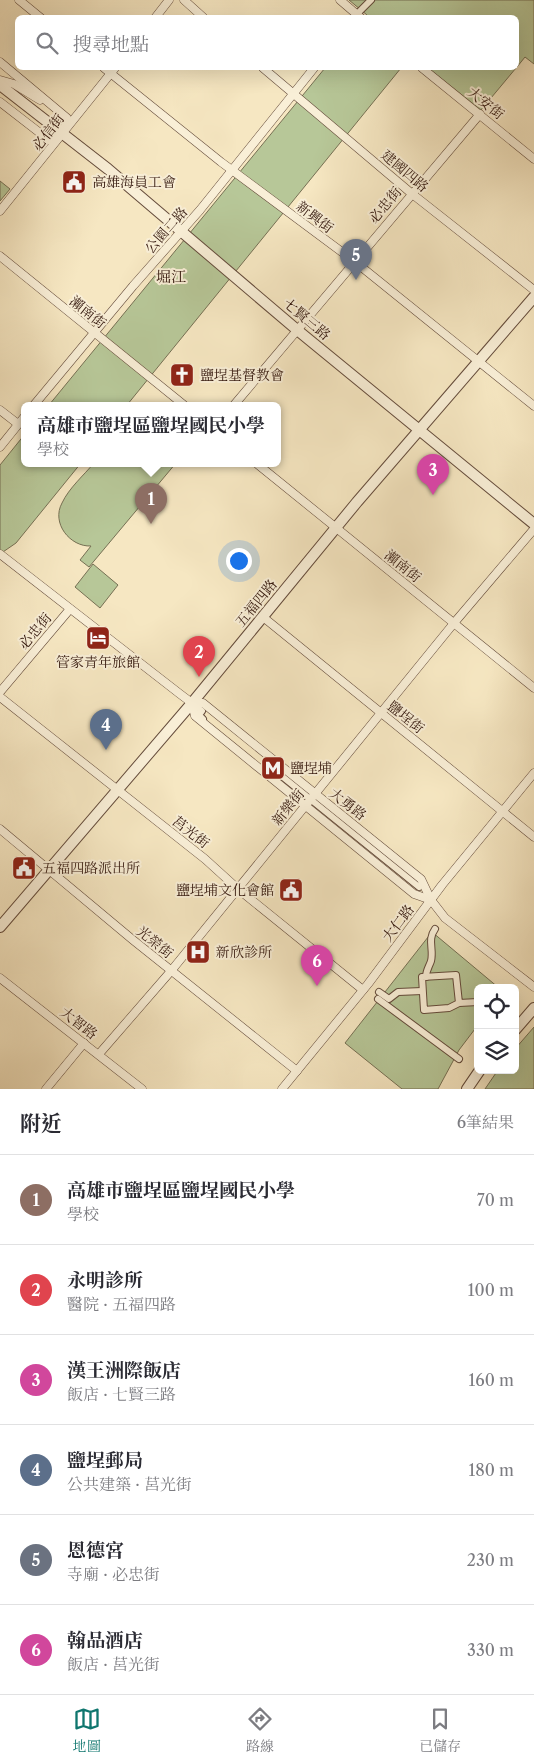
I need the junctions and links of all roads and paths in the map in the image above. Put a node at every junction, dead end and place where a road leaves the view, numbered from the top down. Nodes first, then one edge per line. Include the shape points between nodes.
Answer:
1 (19, 0) edge
2 (169, 0) edge
3 (184, 0) edge
4 (340, 0) edge
5 (371, 0) edge
6 (37, 15) edge
7 (157, 15) edge
8 (201, 15) edge
9 (357, 15) edge
10 (359, 15) edge
11 (0, 62) edge
12 (113, 70) edge
13 (266, 70) edge
14 (312, 70) edge
15 (425, 70) edge
16 (0, 80) edge
17 (0, 85) edge
18 (294, 92) junction
19 (0, 102) edge
20 (59, 111) junction
21 (480, 114) junction
22 (63, 134) junction
23 (534, 159) edge
24 (232, 170) junction
25 (412, 193) junction
26 (0, 211) edge
27 (182, 231) junction
28 (0, 256) edge
29 (354, 261) junction
30 (534, 290) edge
31 (534, 297) edge
32 (296, 329) junction
33 (94, 332) junction
34 (478, 361) junction
35 (36, 402) edge
36 (180, 402) edge
37 (236, 402) edge
38 (534, 406) edge
39 (0, 410) edge
40 (21, 421) edge
41 (18, 424) junction
42 (419, 429) junction
43 (0, 446) edge
44 (261, 467) edge
45 (534, 524) edge
46 (336, 528) junction
47 (534, 529) edge
48 (0, 554) edge
49 (70, 609) junction
50 (263, 617) junction
51 (454, 623) junction
52 (534, 688) edge
53 (0, 692) edge
54 (0, 697) edge
55 (192, 703) junction
56 (381, 713) junction
57 (534, 773) edge
58 (116, 790) junction
59 (311, 800) junction
60 (502, 812) junction
61 (0, 829) edge
62 (534, 837) edge
63 (49, 868) junction
64 (419, 887) dead end
65 (238, 889) junction
66 (431, 900) junction
67 (0, 927) edge
68 (436, 929) dead end
69 (172, 971) junction
70 (426, 976) junction
71 (0, 978) edge
72 (534, 987) edge
73 (363, 990) junction
74 (422, 991) junction
75 (459, 1002) junction
76 (474, 1002) edge
77 (534, 1008) edge
78 (516, 1029) edge
79 (84, 1043) junction
80 (99, 1054) junction
81 (459, 1059) dead end
82 (297, 1071) junction
83 (477, 1074) edge
84 (46, 1089) edge
85 (142, 1089) edge
86 (282, 1089) edge
87 (467, 1089) edge

1 - 6 street
2 - 7 street
3 - 8 street
4 - 9 street
5 - 10 street
11 - 20 street
12 - 22 street, 必信街
12 - 24 street, 新興街
13 - 18 street, 建國四路
14 - 18 street, 公園二路
15 - 21 street, 大安街
16 - 20 street via 14,84
17 - 22 street, 七賢三路
18 - 24 street, 公園二路
18 - 25 street, 建國四路
19 - 22 street via 49,140
20 - 22 street via 67,118
21 - 23 street, 大安街
21 - 25 street, 必忠街
22 - 26 street, 必信街
22 - 27 street, 七賢三路
24 - 27 street, 公園二路
24 - 29 street, 新興街
25 - 29 street, 必忠街
25 - 30 street, 建國四路
27 - 32 street, 七賢三路
27 - 33 street, 公園二路
28 - 33 street, 瀨南街
29 - 32 street, 必忠街
29 - 34 street, 新興街
31 - 34 street, 五福四路
32 - 37 street, 必忠街
32 - 42 street, 七賢三路
33 - 35 street, 公園二路
33 - 36 street, 瀨南街
34 - 38 street, 新興街
34 - 42 street, 五福四路
39 - 41 street
40 - 41 street
41 - 43 street
42 - 45 street, 七賢三路
42 - 46 street, 五福四路
44 - 46 street, 瀨南街
46 - 50 street, 五福四路
46 - 51 street, 瀨南街
47 - 51 street, 新樂街
48 - 49 street, 大勇路
49 - 53 street, 必忠街
49 - 55 street, 大勇路
50 - 55 street, 五福四路
50 - 56 street, 鹽埕街
51 - 52 street, 瀨南街
51 - 56 street, 新樂街
54 - 58 street, 莒光街
55 - 58 street, 五福四路
55 - 59 street, 大勇路 via 203,703
55 - 59 street, 大勇路 via 195,716
56 - 59 street, 新樂街
56 - 60 street, 鹽埕街
57 - 60 street, 大仁路
58 - 63 street, 五福四路
58 - 65 street, 莒光街 via 205,859
59 - 64 street
59 - 65 street, 新樂街
59 - 66 street, 大勇路 via 414,894
59 - 66 street, 大勇路 via 421,879
60 - 62 street, 鹽埕街
60 - 66 street, 大仁路
61 - 63 street, 光榮街
63 - 67 street, 五福四路
63 - 69 street, 光榮街
65 - 69 street, 新樂街
65 - 73 street, 莒光街
66 - 72 street, 大勇路 via 445,918
66 - 73 street, 大仁路
68 - 70 street via 430,941 432,959
69 - 80 street, 新樂街
69 - 82 street, 光榮街
70 - 74 street via 422,977
70 - 75 street via 456,975
71 - 79 street, 大智路
73 - 82 street, 大仁路
74 - 75 street via 424,1010 449,1008
74 - 81 street via 398,992 389,999 378,996
75 - 76 street
77 - 78 street
79 - 80 street, 大智路
79 - 84 street
80 - 85 street, 大智路
82 - 86 street, 大仁路
83 - 87 street

